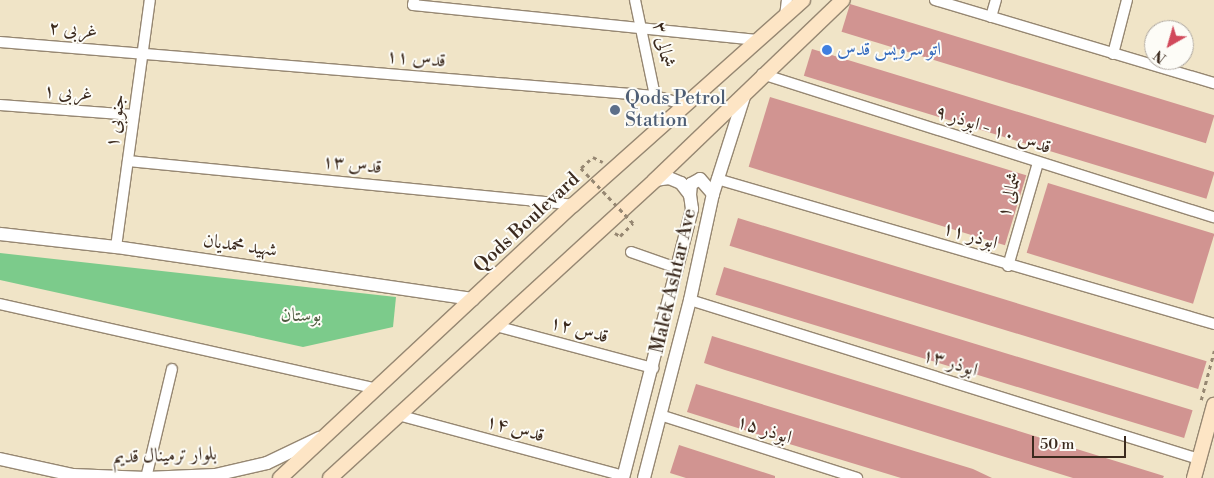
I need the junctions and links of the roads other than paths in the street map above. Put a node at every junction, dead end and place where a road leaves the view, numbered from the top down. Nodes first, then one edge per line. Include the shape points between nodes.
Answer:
1 (150, 0) edge
2 (635, 0) edge
3 (787, 0) edge
4 (803, 0) edge
5 (843, 0) edge
6 (935, 0) edge
7 (996, 0) edge
8 (1127, 0) edge
9 (413, 3) edge
10 (786, 16) junction
11 (991, 17) junction
12 (642, 28) junction
13 (757, 40) junction
14 (0, 42) edge
15 (142, 54) junction
16 (1113, 54) junction
17 (762, 74) junction
18 (1214, 83) edge
19 (745, 93) junction
20 (656, 96) junction
21 (686, 105) junction
22 (0, 106) edge
23 (134, 115) junction
24 (128, 161) junction
25 (1038, 163) junction
26 (717, 179) junction
27 (655, 180) junction
28 (690, 194) junction
29 (712, 194) junction
30 (573, 205) junction
31 (1214, 217) edge
32 (0, 234) edge
33 (116, 247) junction
34 (631, 252) dead end
35 (1008, 266) junction
36 (677, 268) junction
37 (474, 299) junction
38 (690, 300) junction
39 (0, 304) edge
40 (1214, 324) edge
41 (496, 326) junction
42 (652, 368) junction
43 (172, 369) dead end
44 (376, 389) junction
45 (1214, 405) edge
46 (398, 415) junction
47 (660, 415) junction
48 (326, 435) junction
49 (1199, 458) junction
50 (0, 459) edge
51 (79, 477) edge
52 (623, 477) edge
53 (146, 478) edge
54 (280, 478) edge
55 (330, 478) edge
56 (645, 478) edge
57 (857, 478) edge
58 (1194, 478) edge

1 - 15 street, ۱ جنوبی
2 - 12 street, شمالی ۳
3 - 10 street
4 - 10 main road, Qods Boulevard
5 - 17 main road
6 - 11 street
7 - 11 street
8 - 16 street
9 - 12 street
10 - 13 main road, Qods Boulevard
11 - 16 street
12 - 13 street
12 - 20 street, شمالی ۳
13 - 21 main road, Qods Boulevard
14 - 15 street, غربی ۲
15 - 20 street, قدس ۱۱
15 - 23 street, ۱ جنوبی
16 - 18 street
17 - 19 main road
17 - 25 street, قدس ۱۰ - ابوذر ۹
19 - 26 street, Malek Ashtar Ave
19 - 27 main road
20 - 21 street, قدس ۱۱
21 - 30 main road, Qods Boulevard
22 - 23 street, غربی ۱
23 - 24 street, ۱ جنوبی
24 - 30 street, قدس ۱۳
24 - 33 street, ۱ جنوبی
25 - 31 street, قدس ۱۰ - ابوذر ۹
25 - 35 street, شمالی ۱
26 - 29 street, Malek Ashtar Ave
26 - 35 street, ابوذر ۱۱
27 - 28 street, Malek Ashtar Ave via 669,178 681,183
27 - 41 main road
28 - 29 street via 691,184 700,178
28 - 36 street, Malek Ashtar Ave via 692,209
29 - 38 street, Malek Ashtar Ave
30 - 37 main road, Qods Boulevard
32 - 33 street, شهید محمدیان
33 - 37 street, شهید محمدیان
34 - 36 street
35 - 40 street, ابوذر ۱۱
36 - 42 street, Malek Ashtar Ave
37 - 44 main road, Qods Boulevard
38 - 47 street, Malek Ashtar Ave
38 - 49 street, ابوذر ۱۳
39 - 44 street
41 - 42 street, قدس ۱۲
41 - 46 main road
42 - 52 street, Malek Ashtar Ave
43 - 53 street
44 - 48 main road, Qods Boulevard
45 - 49 main road
46 - 52 street, قدس ۱۴
46 - 55 main road
47 - 56 street, Malek Ashtar Ave
47 - 57 street, ابوذر ۱۵
48 - 53 street, بلوار ترمینال قدیم via 267,463 215,475
48 - 54 main road, Qods Boulevard
49 - 58 main road
50 - 51 street, بلوار ترمینال قدیم
51 - 53 street, بلوار ترمینال قدیم

